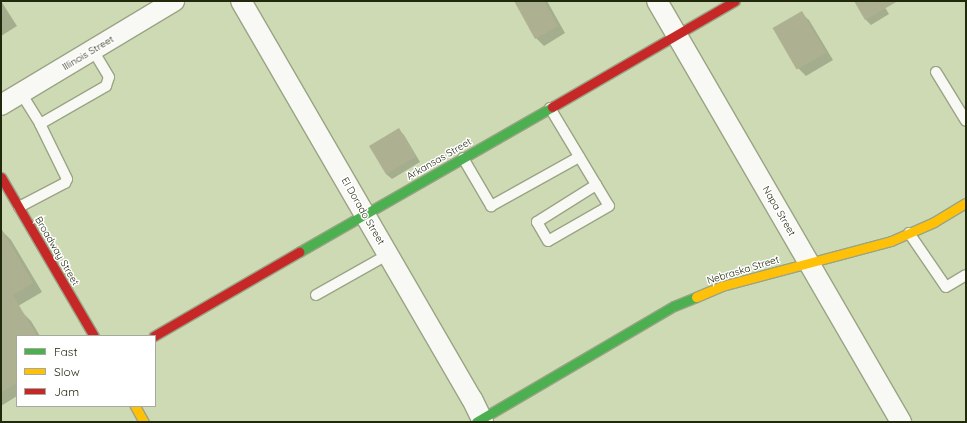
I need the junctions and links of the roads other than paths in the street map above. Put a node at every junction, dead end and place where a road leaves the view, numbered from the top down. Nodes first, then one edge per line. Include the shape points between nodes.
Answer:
1 (241, 1) edge
2 (657, 1) edge
3 (735, 1) edge
4 (171, 2) edge
5 (677, 35) junction
6 (93, 50) junction
7 (936, 72) dead end
8 (22, 93) junction
9 (1, 105) edge
10 (550, 108) junction
11 (966, 121) edge
12 (40, 124) junction
13 (579, 157) junction
14 (463, 158) junction
15 (1, 177) edge
16 (596, 185) junction
17 (966, 203) edge
18 (19, 207) junction
19 (365, 214) junction
20 (909, 233) junction
21 (387, 255) junction
22 (808, 262) junction
23 (966, 275) edge
24 (316, 294) dead end
25 (93, 335) edge
26 (156, 335) edge
27 (136, 407) edge
28 (480, 421) edge
29 (144, 422) edge
30 (901, 422) edge

1 - 19 street, El Dorado Street
2 - 5 street, Napa Street
3 - 5 street, Arkansas Street
4 - 6 street, Illinois Street
5 - 10 street, Arkansas Street
5 - 22 street, Napa Street
6 - 8 street, Illinois Street
6 - 12 lane via 109,77 106,86
7 - 11 lane
8 - 9 street, Illinois Street
8 - 12 lane
10 - 13 lane
10 - 14 street, Arkansas Street
12 - 18 lane via 67,179 65,183
13 - 14 lane via 491,206
13 - 16 lane
14 - 19 street, Arkansas Street
15 - 18 street, Broadway Street
16 - 16 lane via 608,206 548,241 538,222
17 - 20 street, Nebraska Street
18 - 25 street, Broadway Street
19 - 21 street, El Dorado Street
19 - 26 street, Arkansas Street
20 - 22 street, Nebraska Street via 891,241
20 - 23 lane via 946,287
21 - 24 lane
21 - 28 street, El Dorado Street via 472,398
22 - 28 street, Nebraska Street via 722,286 674,306
22 - 30 street, Napa Street
27 - 29 street

